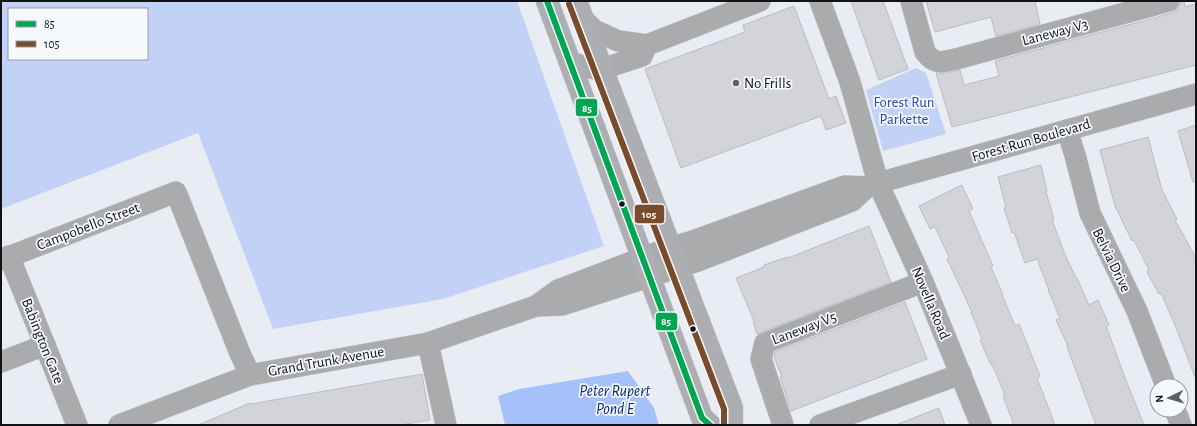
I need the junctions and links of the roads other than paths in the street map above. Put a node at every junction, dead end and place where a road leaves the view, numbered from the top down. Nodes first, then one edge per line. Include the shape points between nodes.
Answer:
1 (547, 1) edge
2 (760, 1) edge
3 (820, 1) edge
4 (912, 1) edge
5 (1169, 1) edge
6 (579, 9) edge
7 (647, 45) junction
8 (629, 60) junction
9 (570, 62) junction
10 (602, 69) junction
11 (1196, 94) edge
12 (615, 103) junction
13 (1067, 130) junction
14 (872, 185) junction
15 (671, 248) junction
16 (5, 258) edge
17 (646, 268) junction
18 (678, 268) junction
19 (923, 282) junction
20 (428, 343) junction
21 (45, 345) junction
22 (1, 362) edge
23 (961, 374) junction
24 (250, 375) junction
25 (1163, 378) edge
26 (159, 418) edge
27 (77, 425) edge
28 (119, 425) edge
29 (446, 425) edge
30 (710, 425) edge
31 (732, 425) edge
32 (783, 425) edge
33 (820, 425) edge
34 (981, 425) edge

1 - 9 main road
2 - 7 street
3 - 14 street, Novella Road via 850,82
4 - 5 street, Laneway V3 via 925,52 930,59 940,62
6 - 7 street via 594,30 618,41
6 - 10 main road
7 - 8 street via 642,56
8 - 10 street
8 - 12 street via 620,68
9 - 10 street
9 - 17 main road
10 - 12 main road
11 - 13 street, Forest Run Boulevard
12 - 15 main road
13 - 14 street, Forest Run Boulevard
13 - 25 street, Belvia Drive via 1090,213 1137,311
14 - 15 street, Forest Run Boulevard via 845,186
14 - 18 street, Forest Run Boulevard via 852,201
14 - 19 street, Novella Road
15 - 17 street, Forest Run Boulevard
15 - 18 main road
16 - 21 street, Babington Gate
16 - 24 street, Campobello Street via 176,192
17 - 18 street, Forest Run Boulevard
17 - 20 street, Grand Trunk Avenue via 558,290 536,306
17 - 30 main road via 702,418
18 - 31 main road via 732,408
19 - 23 street, Novella Road
19 - 32 street, Laneway V5 via 765,343 761,359
20 - 24 street, Grand Trunk Avenue
20 - 29 street
21 - 22 street
21 - 27 street, Babington Gate
23 - 33 street
23 - 34 street, Novella Road
24 - 26 street, Grand Trunk Avenue
26 - 28 street, Grand Trunk Avenue

